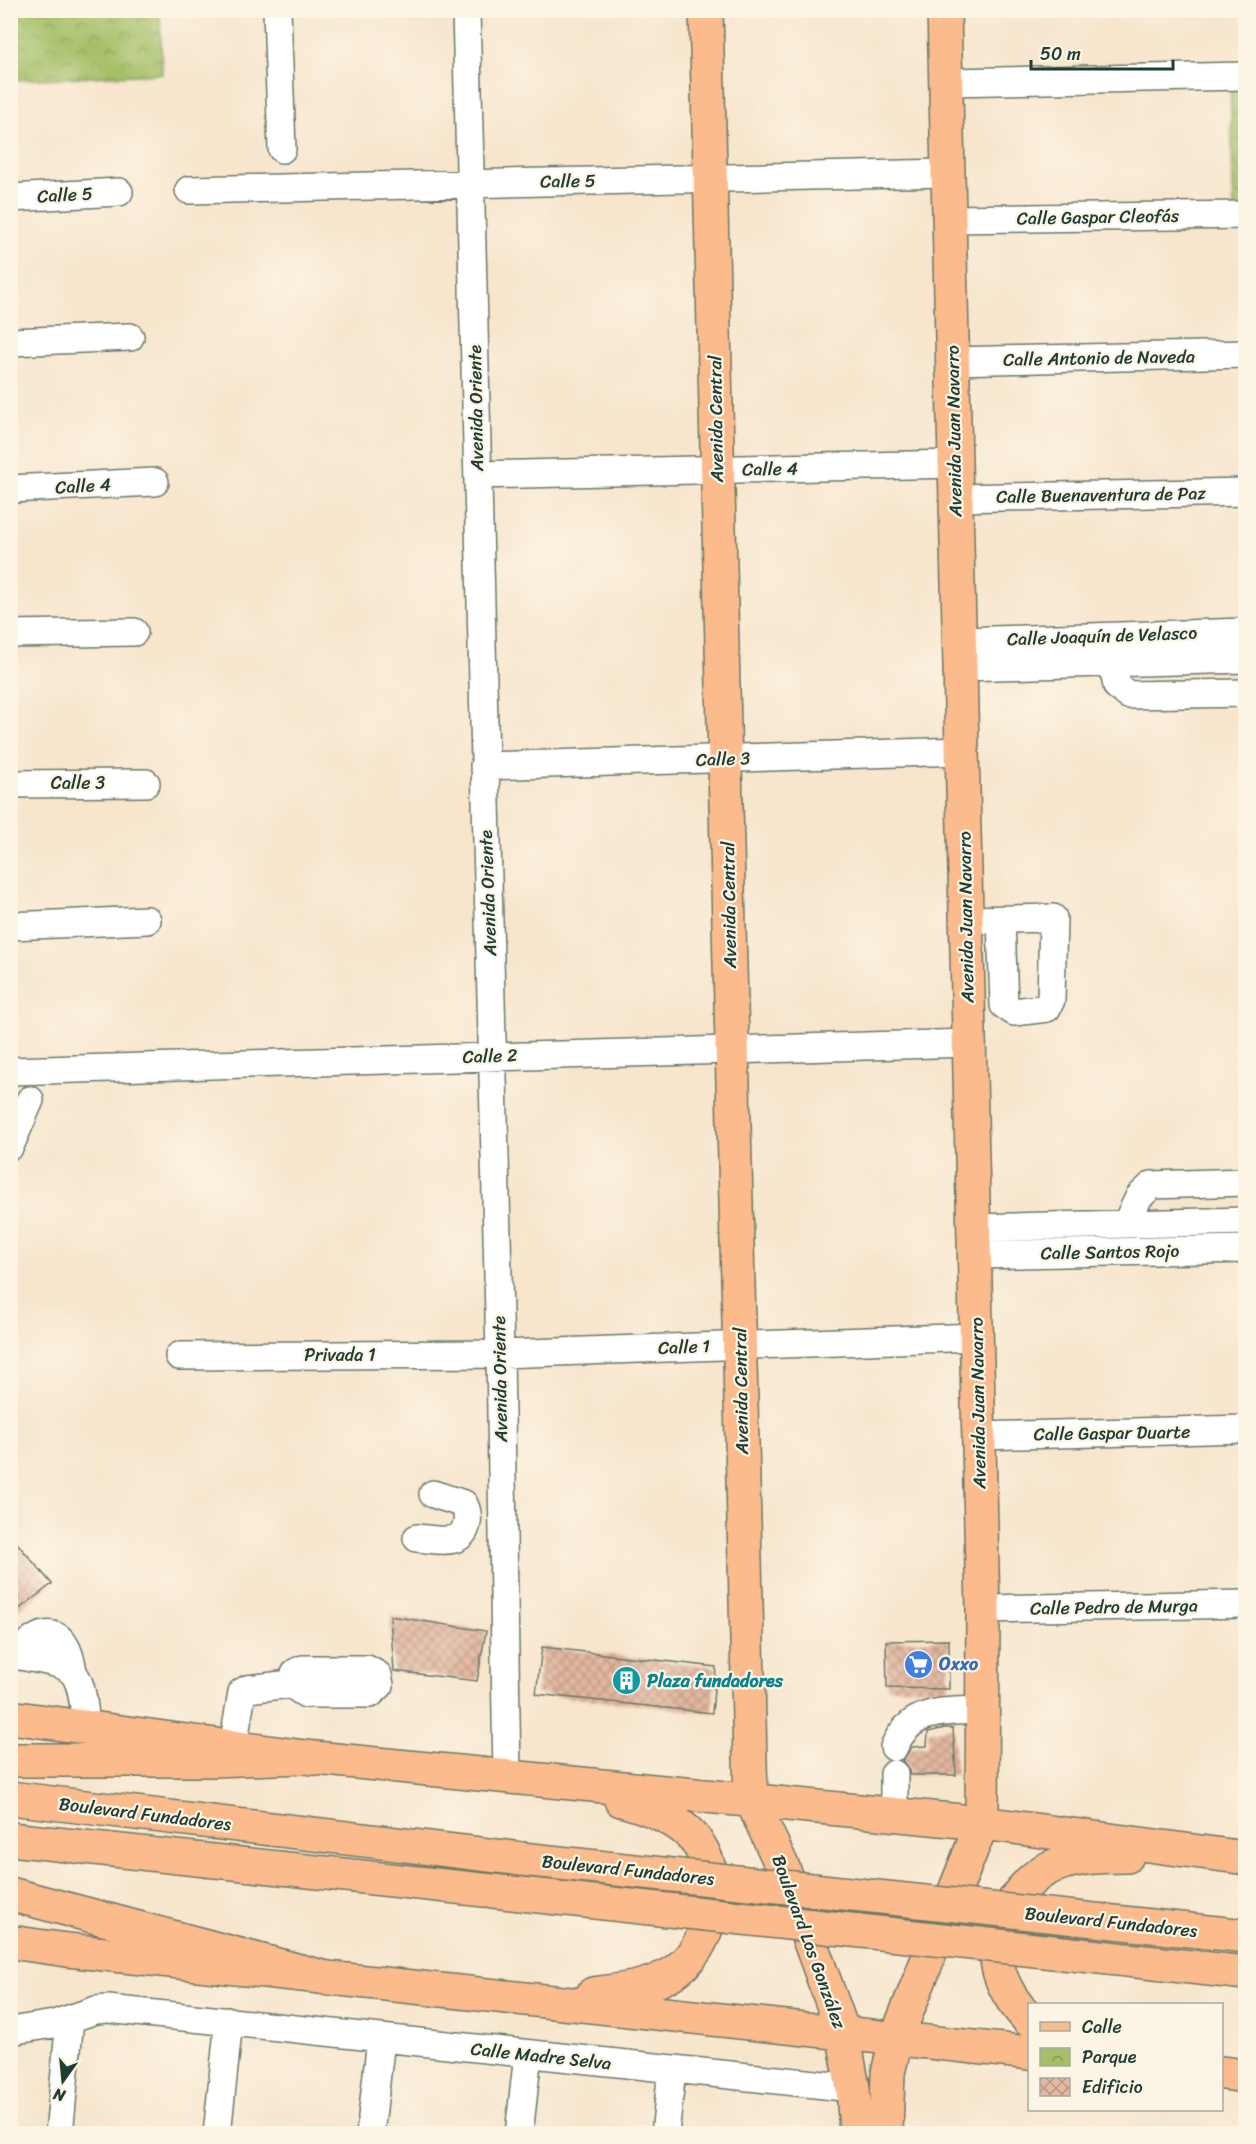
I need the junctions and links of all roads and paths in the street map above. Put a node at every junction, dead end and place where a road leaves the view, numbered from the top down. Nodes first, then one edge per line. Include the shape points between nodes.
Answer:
1 (277, 10) edge
2 (466, 10) edge
3 (706, 10) edge
4 (945, 10) edge
5 (1245, 76) edge
6 (946, 82) junction
7 (282, 149) dead end
8 (948, 173) junction
9 (710, 178) junction
10 (471, 183) junction
11 (189, 190) dead end
12 (119, 192) dead end
13 (10, 198) edge
14 (1245, 215) edge
15 (950, 219) junction
16 (130, 337) dead end
17 (10, 342) edge
18 (1245, 354) edge
19 (952, 361) junction
20 (955, 464) junction
21 (717, 470) junction
22 (478, 475) junction
23 (155, 482) dead end
24 (10, 489) edge
25 (1245, 492) edge
26 (956, 498) junction
27 (134, 632) dead end
28 (1245, 632) edge
29 (10, 634) edge
30 (959, 654) junction
31 (1245, 659) edge
32 (1112, 663) junction
33 (1245, 693) edge
34 (962, 751) junction
35 (725, 759) junction
36 (484, 766) junction
37 (146, 783) dead end
38 (10, 784) edge
39 (147, 920) dead end
40 (966, 920) junction
41 (1000, 920) junction
42 (10, 926) edge
43 (967, 968) junction
44 (1002, 968) junction
45 (969, 1043) junction
46 (732, 1049) junction
47 (492, 1056) junction
48 (10, 1071) edge
49 (30, 1100) dead end
50 (10, 1146) edge
51 (1245, 1182) edge
52 (1245, 1221) edge
53 (1126, 1224) junction
54 (974, 1242) junction
55 (1245, 1249) edge
56 (976, 1336) junction
57 (740, 1345) junction
58 (500, 1354) junction
59 (179, 1356) dead end
60 (1245, 1429) edge
61 (979, 1436) junction
62 (433, 1494) dead end
63 (503, 1519) junction
64 (467, 1522) junction
65 (417, 1538) dead end
66 (1245, 1604) edge
67 (983, 1609) junction
68 (13, 1655) edge
69 (290, 1684) dead end
70 (983, 1710) junction
71 (10, 1717) edge
72 (86, 1727) junction
73 (233, 1747) junction
74 (894, 1747) dead end
75 (305, 1757) junction
76 (10, 1760) edge
77 (894, 1774) dead end
78 (507, 1776) junction
79 (557, 1781) junction
80 (10, 1798) edge
81 (751, 1799) junction
82 (894, 1816) junction
83 (982, 1823) junction
84 (10, 1839) edge
85 (1230, 1856) edge
86 (10, 1894) edge
87 (1245, 1936) edge
88 (10, 1942) edge
89 (1245, 1973) edge
90 (330, 1978) junction
91 (538, 2000) junction
92 (70, 2019) junction
93 (1028, 2020) edge
94 (228, 2022) junction
95 (10, 2031) edge
96 (843, 2032) junction
97 (896, 2039) junction
98 (381, 2040) junction
99 (1028, 2053) edge
100 (528, 2054) junction
101 (672, 2070) junction
102 (1223, 2073) edge
103 (1245, 2076) edge
104 (853, 2088) junction
105 (59, 2133) edge
106 (217, 2133) edge
107 (370, 2133) edge
108 (519, 2133) edge
109 (665, 2133) edge
110 (856, 2133) edge
111 (886, 2133) edge

1 - 7 street
2 - 10 street, Avenida Oriente
3 - 9 main road, Avenida Central
4 - 6 main road, Avenida Juan Navarro
5 - 6 street
6 - 8 main road, Avenida Juan Navarro
8 - 9 street, Calle 5
8 - 15 main road, Avenida Juan Navarro
9 - 10 street, Calle 5
9 - 21 main road, Avenida Central
10 - 11 street, Calle 5
10 - 22 street, Avenida Oriente
12 - 13 street, Calle 5
14 - 15 street, Calle Gaspar Cleofás
15 - 19 main road, Avenida Juan Navarro
16 - 17 street
18 - 19 street, Calle Antonio de Naveda
19 - 20 main road, Avenida Juan Navarro
20 - 21 street, Calle 4
20 - 26 main road, Avenida Juan Navarro
21 - 22 street, Calle 4
21 - 35 main road, Avenida Central
22 - 36 street, Avenida Oriente
23 - 24 street, Calle 4
25 - 26 street, Calle Buenaventura de Paz
26 - 30 main road, Avenida Juan Navarro
27 - 29 street
28 - 30 street, Calle Joaquín de Velasco
30 - 32 street
30 - 34 main road, Avenida Juan Navarro
31 - 32 street
32 - 33 street via 1117,686 1128,695
34 - 35 street, Calle 3
34 - 40 main road, Avenida Juan Navarro
35 - 36 street, Calle 3
35 - 46 main road, Avenida Central
36 - 47 street, Avenida Oriente
37 - 38 street, Calle 3
39 - 42 street
40 - 41 street
40 - 43 main road, Avenida Juan Navarro
41 - 44 street
41 - 44 street via 1053,918 1049,1005 1014,1012 1006,1009
43 - 44 street
43 - 45 main road, Avenida Juan Navarro
45 - 46 street, Calle 2
45 - 54 main road, Avenida Juan Navarro
46 - 47 street, Calle 2
46 - 57 main road, Avenida Central
47 - 48 street, Calle 2
47 - 58 street, Avenida Oriente
49 - 50 street
51 - 53 street via 1152,1185 1139,1197
52 - 53 street
53 - 54 street
54 - 55 street, Calle Santos Rojo
54 - 56 main road, Avenida Juan Navarro
56 - 57 street, Calle 1
56 - 61 main road, Avenida Juan Navarro
57 - 58 street, Calle 1
57 - 81 main road, Avenida Central
58 - 59 street, Privada 1
58 - 63 street, Avenida Oriente
60 - 61 street, Calle Gaspar Duarte
61 - 67 main road, Avenida Juan Navarro
62 - 64 street via 464,1504
63 - 64 street
63 - 78 street, Avenida Oriente
64 - 65 street via 456,1540
66 - 67 street, Calle Pedro de Murga
67 - 70 main road, Avenida Juan Navarro
68 - 72 street via 73,1671 80,1679
69 - 73 street via 242,1692
70 - 74 street via 916,1718
70 - 83 main road, Avenida Juan Navarro
71 - 72 main road
72 - 73 main road
73 - 75 main road
75 - 76 main road
75 - 78 main road
77 - 82 street
78 - 79 main road
79 - 81 main road
79 - 91 main road via 661,1813 688,1832 705,1859 712,1884 711,1913 700,1941 684,1964 658,1981 626,1990
80 - 87 main road, Boulevard Fundadores, bridge via 522,1859
81 - 82 main road
81 - 96 main road, Boulevard Los González via 783,1868
82 - 83 main road
83 - 85 main road
83 - 97 main road
84 - 89 main road, Boulevard Fundadores, bridge
85 - 93 main road via 1072,1860 1045,1870 1023,1888 1008,1912 998,1943 999,1973 1013,2003
86 - 90 main road
88 - 90 main road
90 - 91 main road
91 - 96 main road
92 - 94 street, Calle Madre Selva via 108,2009
92 - 95 street, Calle Madre Selva
92 - 105 street
94 - 98 street, Calle Madre Selva
94 - 106 street
96 - 97 main road
96 - 104 main road, Boulevard Los González
97 - 99 main road
97 - 111 main road via 888,2073
98 - 100 street, Calle Madre Selva
98 - 107 street
100 - 101 street, Calle Madre Selva
100 - 108 street
101 - 104 street, Calle Madre Selva
101 - 109 street
102 - 103 main road
104 - 110 main road, Boulevard Los González

